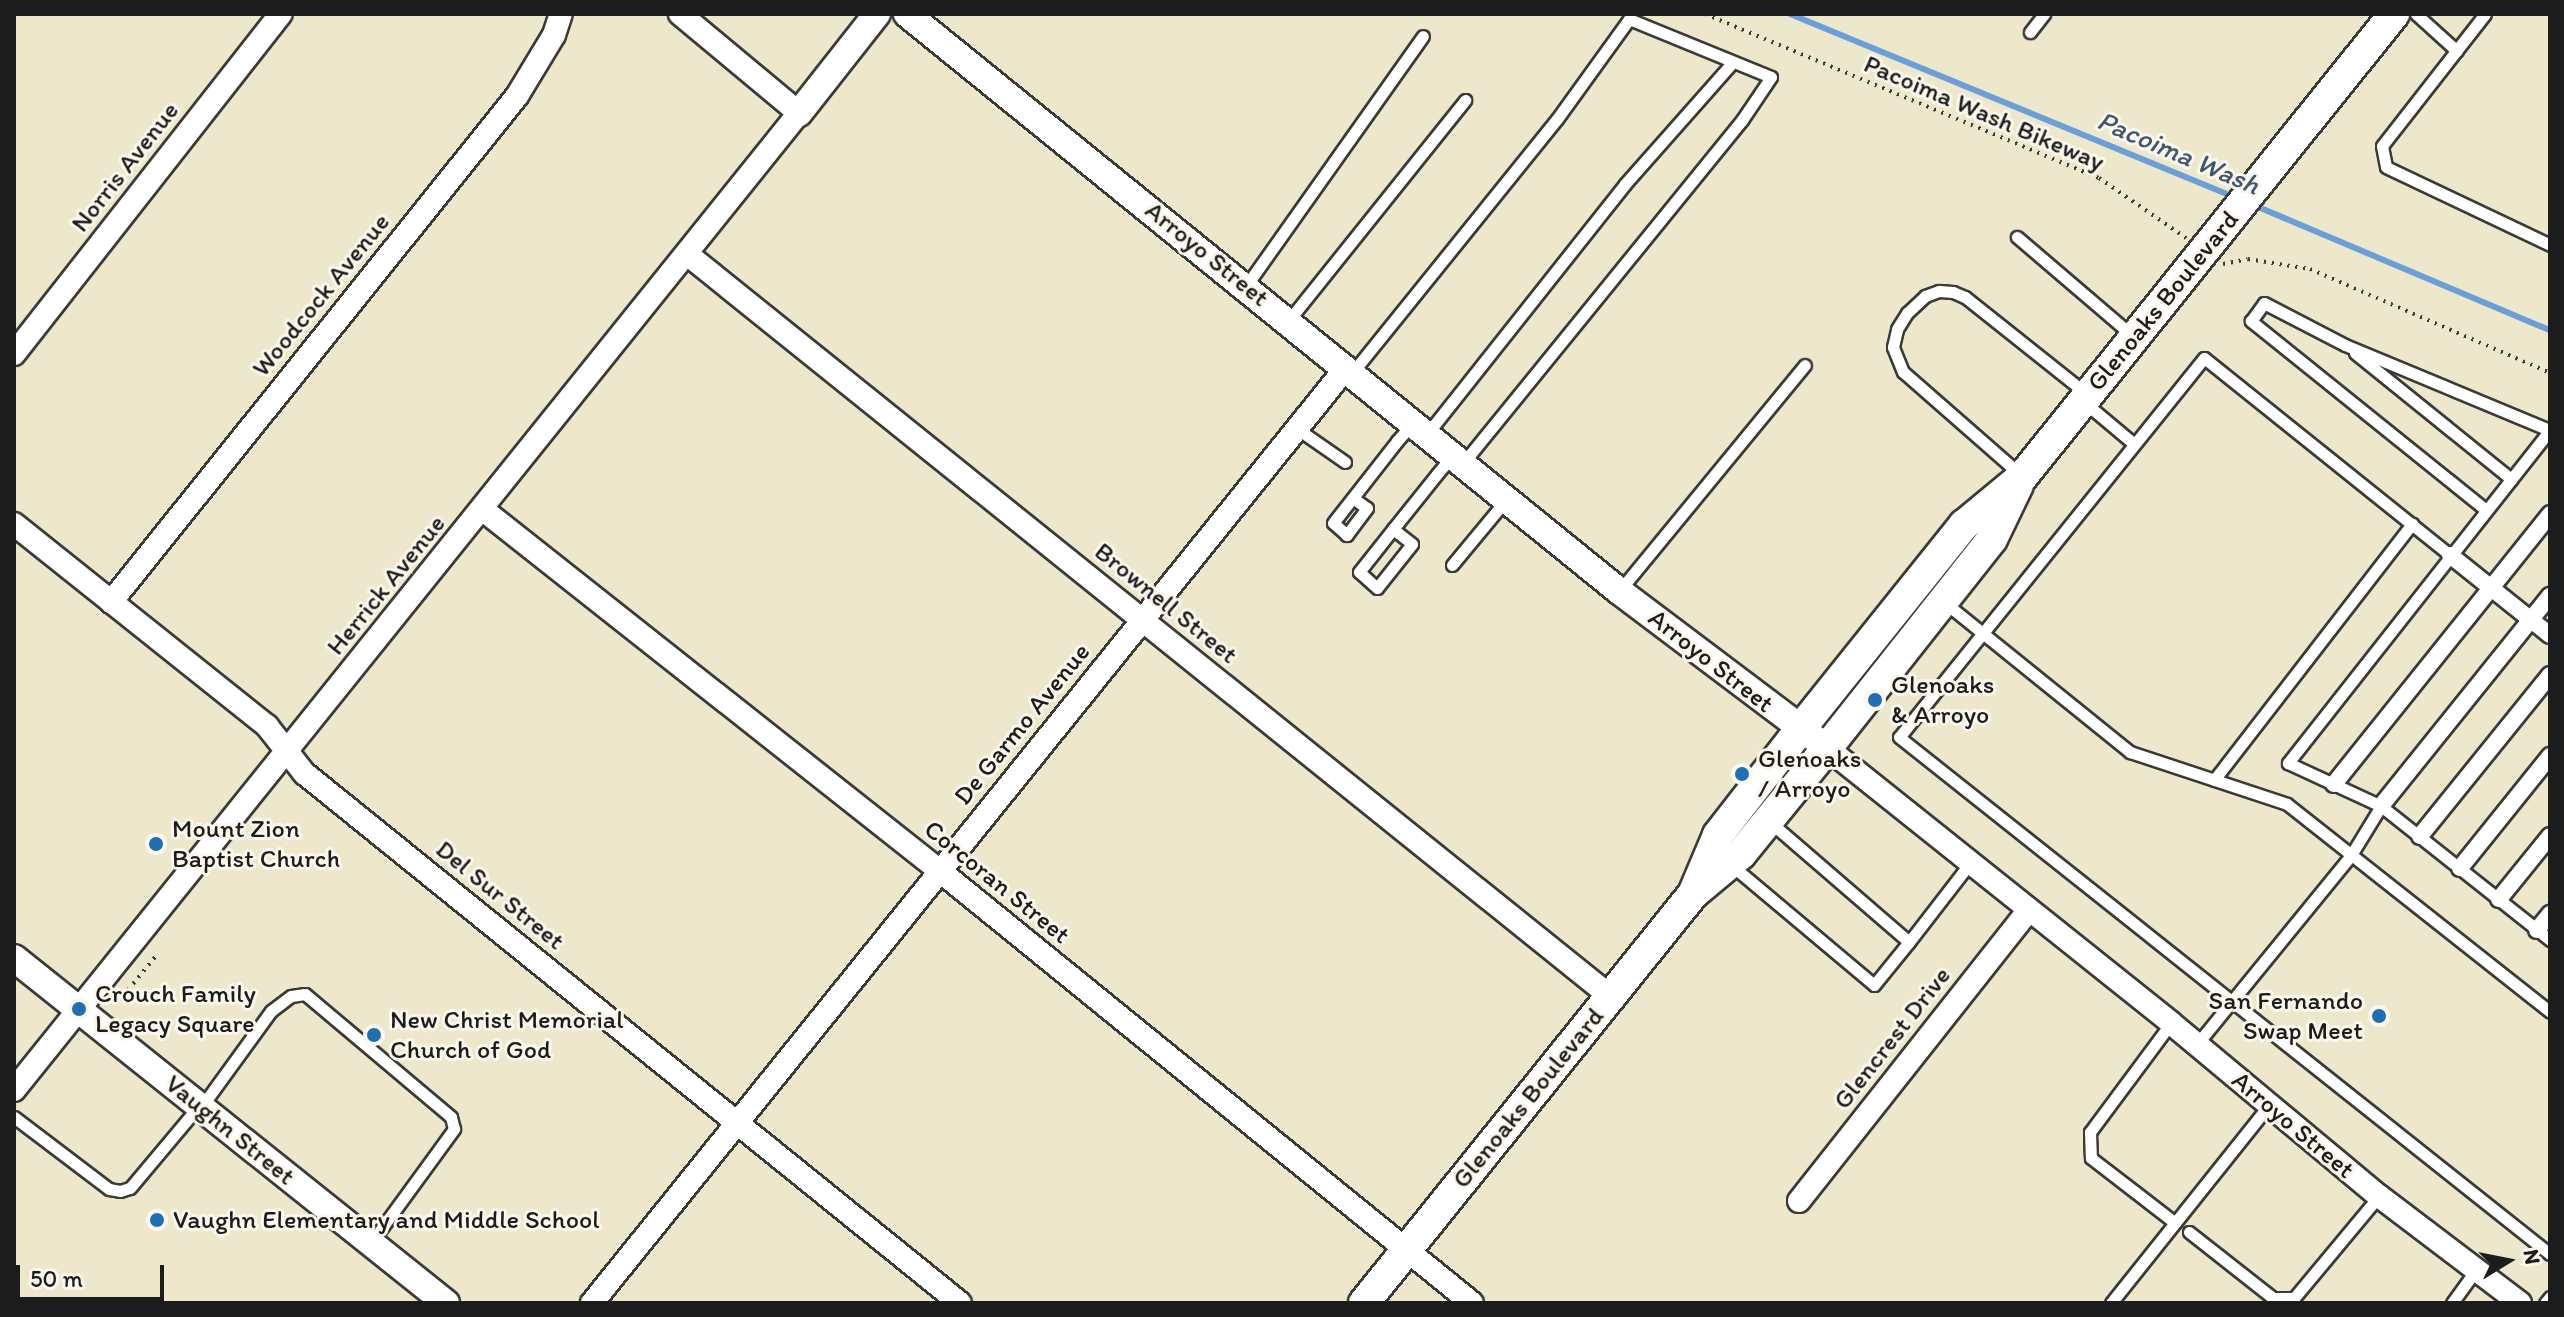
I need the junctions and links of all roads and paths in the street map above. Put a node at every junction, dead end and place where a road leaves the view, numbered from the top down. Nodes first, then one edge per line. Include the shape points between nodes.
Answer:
1 (281, 14) edge
2 (561, 14) edge
3 (680, 14) edge
4 (877, 14) edge
5 (907, 14) edge
6 (1705, 14) edge
7 (2044, 14) edge
8 (2394, 14) edge
9 (2416, 14) edge
10 (2485, 14) edge
11 (2030, 32) dead end
12 (1423, 36) dead end
13 (2457, 51) junction
14 (1733, 62) junction
15 (1465, 100) dead end
16 (799, 113) junction
17 (2017, 237) dead end
18 (2213, 239) junction
19 (2550, 245) edge
20 (687, 254) junction
21 (1246, 286) junction
22 (1289, 320) junction
23 (2134, 338) junction
24 (2345, 345) junction
25 (14, 354) edge
26 (1805, 365) dead end
27 (1349, 370) junction
28 (2550, 373) edge
29 (2086, 398) junction
30 (1420, 428) junction
31 (1299, 430) junction
32 (2550, 430) edge
33 (2134, 444) junction
34 (1457, 460) junction
35 (1345, 462) dead end
36 (2023, 476) junction
37 (2511, 479) junction
38 (1353, 498) dead end
39 (1506, 500) junction
40 (482, 509) junction
41 (2486, 510) junction
42 (2550, 514) edge
43 (14, 524) edge
44 (2412, 524) junction
45 (1393, 529) junction
46 (2450, 555) junction
47 (1452, 565) dead end
48 (2491, 588) junction
49 (1619, 591) junction
50 (2550, 596) edge
51 (1943, 601) junction
52 (111, 602) junction
53 (1142, 620) junction
54 (2531, 620) junction
55 (1982, 632) junction
56 (2550, 635) edge
57 (2550, 675) edge
58 (1802, 727) junction
59 (1827, 748) junction
60 (288, 751) junction
61 (2550, 756) edge
62 (2214, 780) junction
63 (2334, 784) junction
64 (2381, 806) junction
65 (1768, 820) junction
66 (2420, 836) junction
67 (2550, 836) edge
68 (2351, 855) junction
69 (1730, 863) junction
70 (1970, 863) junction
71 (2460, 868) junction
72 (940, 871) junction
73 (1693, 894) junction
74 (2499, 899) junction
75 (2029, 910) junction
76 (2550, 914) edge
77 (2544, 935) edge
78 (1909, 942) junction
79 (156, 956) dead end
80 (14, 958) edge
81 (123, 996) dead end
82 (1610, 996) junction
83 (2233, 1003) junction
84 (80, 1010) junction
85 (2550, 1012) edge
86 (2171, 1023) junction
87 (2197, 1044) junction
88 (14, 1090) edge
89 (2269, 1105) junction
90 (201, 1106) junction
91 (14, 1117) edge
92 (737, 1122) junction
93 (2379, 1196) junction
94 (1799, 1201) dead end
95 (2174, 1222) junction
96 (2189, 1232) dead end
97 (371, 1243) junction
98 (1406, 1250) junction
99 (2550, 1254) edge
100 (2476, 1270) junction
101 (2550, 1297) edge
102 (446, 1303) edge
103 (592, 1303) edge
104 (960, 1303) edge
105 (1364, 1303) edge
106 (1472, 1303) edge
107 (2111, 1303) edge
108 (2452, 1303) edge
109 (2520, 1303) edge
110 (2545, 1303) edge

1 - 25 street, Norris Avenue
2 - 52 street, Woodcock Avenue via 517,96
3 - 16 street
4 - 16 street
5 - 21 street, Arroyo Street
6 - 18 path, Pacoima Wash Bikeway via 2099,178
7 - 11 lane
8 - 18 main road, Glenoaks Boulevard
9 - 13 lane
10 - 13 lane
12 - 21 lane
13 - 19 lane via 2382,146 2386,167
14 - 27 lane via 1629,19 1547,131
14 - 30 lane
14 - 34 lane via 1771,77 1742,120
15 - 22 lane
16 - 20 street, Herrick Avenue
17 - 23 lane
18 - 23 main road, Glenoaks Boulevard
18 - 28 path, Pacoima Wash Bikeway via 2224,264 2248,259 2310,269
20 - 40 street, Herrick Avenue
20 - 53 street, Brownell Street
21 - 22 street, Arroyo Street
22 - 27 street, Arroyo Street
23 - 29 main road, Glenoaks Boulevard
24 - 32 lane
24 - 37 lane
24 - 41 lane via 2264,303 2251,321
26 - 49 lane
27 - 30 street, Arroyo Street
27 - 31 street, De Garmo Avenue
29 - 33 lane
29 - 36 main road, Glenoaks Boulevard
29 - 36 lane via 1965,297 1939,291 1907,313 1893,347 1903,372
30 - 34 street, Arroyo Street
30 - 38 lane
31 - 35 lane
31 - 53 street, De Garmo Avenue
32 - 37 lane
33 - 44 lane via 2204,358
33 - 55 lane
34 - 39 street, Arroyo Street
34 - 45 lane
36 - 51 main road, Glenoaks Boulevard via 1992,539
36 - 58 main road, Glenoaks Boulevard via 1964,525
37 - 41 lane
39 - 47 lane
39 - 49 street, Arroyo Street
40 - 60 street, Herrick Avenue
40 - 72 street, Corcoran Street
41 - 46 lane
42 - 48 street
43 - 52 street, Del Sur Street
44 - 46 lane
44 - 62 lane
45 - 45 lane via 1359,572 1377,588 1412,544
46 - 48 street
46 - 63 lane via 2288,763
48 - 54 street
48 - 63 street
49 - 58 street, Arroyo Street
50 - 54 street
51 - 55 lane
51 - 59 main road, Glenoaks Boulevard
52 - 60 street, Del Sur Street via 267,726
53 - 72 street, De Garmo Avenue
53 - 82 street, Brownell Street
54 - 56 street
54 - 64 street
55 - 62 lane via 2130,752
55 - 83 lane via 1899,737
57 - 66 street
58 - 59 street, Arroyo Street
58 - 73 main road, Glenoaks Boulevard via 1718,835
59 - 65 main road, Glenoaks Boulevard
59 - 70 street, Arroyo Street
60 - 84 street, Herrick Avenue
60 - 92 street, Del Sur Street via 304,773
61 - 71 street
62 - 68 lane via 2287,804
63 - 64 lane
64 - 66 lane
64 - 68 lane
65 - 69 main road, Glenoaks Boulevard
65 - 78 lane
66 - 71 lane
67 - 74 street
68 - 83 lane
68 - 85 lane
69 - 73 main road, Glenoaks Boulevard
69 - 78 lane via 1874,985
70 - 75 street, Arroyo Street
70 - 78 lane
71 - 74 lane
72 - 92 street, De Garmo Avenue
72 - 98 street, Corcoran Street
73 - 82 main road, Glenoaks Boulevard
74 - 77 lane
75 - 86 street, Arroyo Street
75 - 94 street, Glencrest Drive
76 - 77 street
79 - 81 path
80 - 84 street, Vaughn Street
82 - 98 main road, Glenoaks Boulevard
83 - 87 lane
83 - 99 lane
84 - 88 street, Herrick Avenue
84 - 90 street, Vaughn Street
86 - 87 street, Arroyo Street
86 - 95 lane via 2090,1132 2091,1158
87 - 89 street, Arroyo Street
89 - 93 street, Arroyo Street
89 - 95 lane
90 - 91 lane via 130,1188 120,1191 109,1189
90 - 97 street, Vaughn Street
90 - 97 lane via 271,1011 291,996 305,994 451,1117 454,1129
92 - 103 street, De Garmo Avenue
92 - 104 street, Del Sur Street
93 - 96 lane via 2294,1298 2273,1298
93 - 100 street, Arroyo Street
95 - 107 lane
97 - 102 street, Vaughn Street
98 - 105 main road, Glenoaks Boulevard
98 - 106 street, Corcoran Street
100 - 108 lane
100 - 109 street, Arroyo Street
101 - 110 lane

